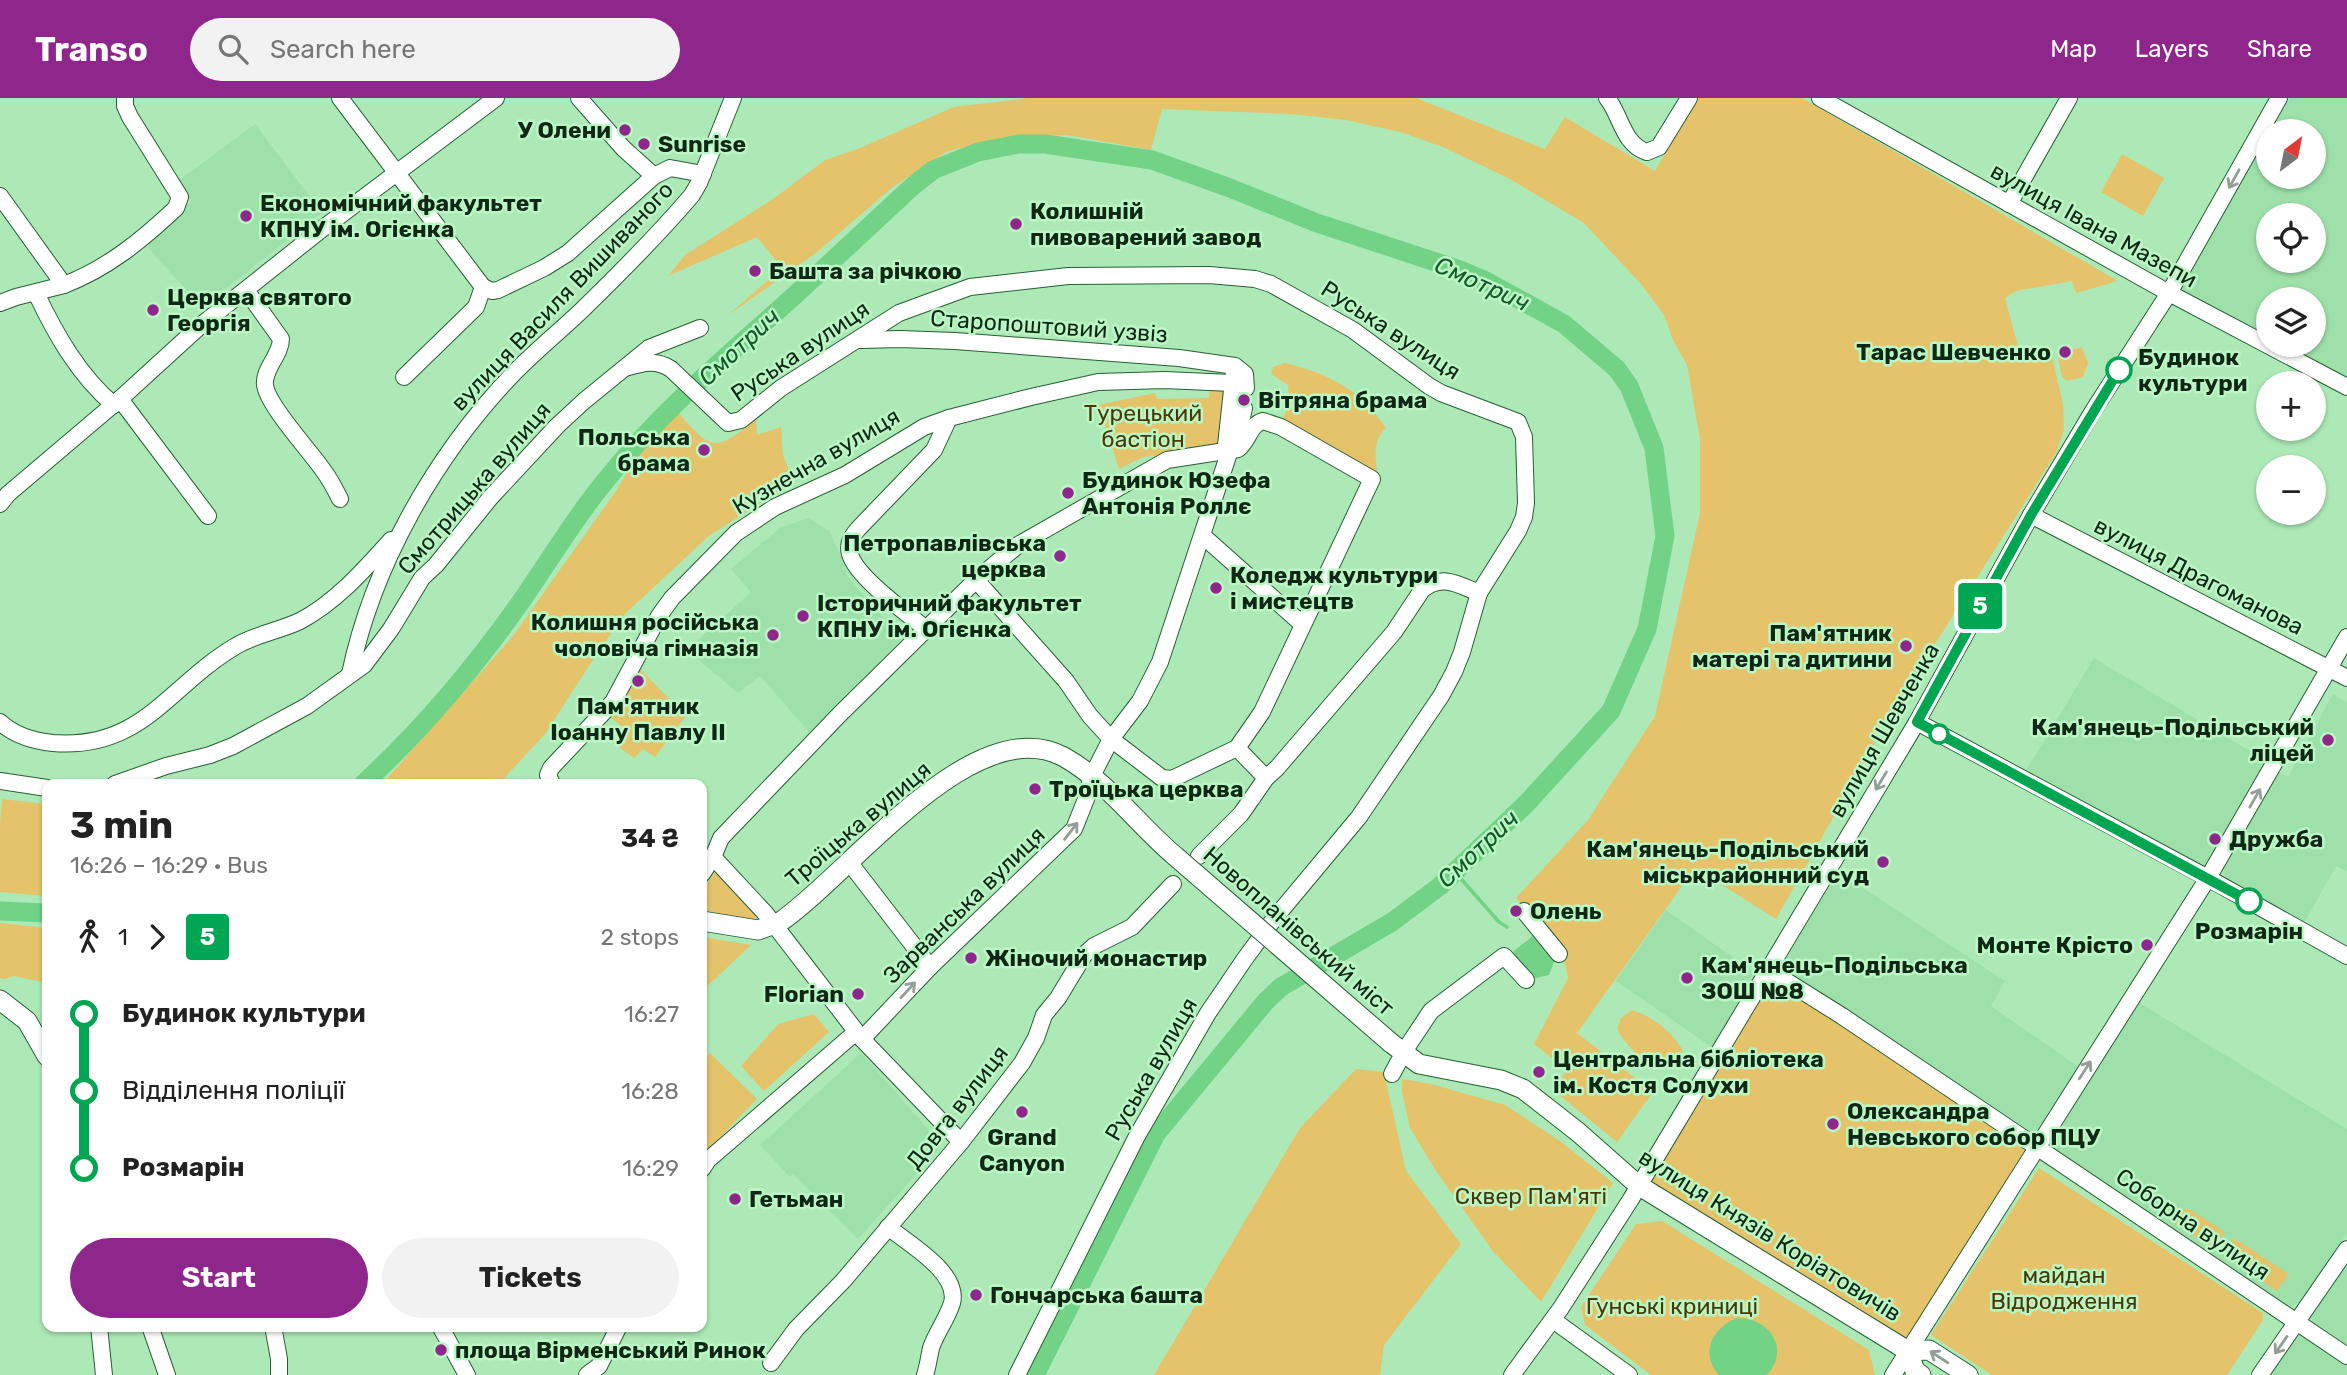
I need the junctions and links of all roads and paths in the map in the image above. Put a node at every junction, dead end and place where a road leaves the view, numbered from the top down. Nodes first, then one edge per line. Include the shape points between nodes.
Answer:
1 (125, 98) edge
2 (340, 98) edge
3 (496, 98) edge
4 (579, 98) edge
5 (733, 98) edge
6 (1607, 98) edge
7 (1689, 98) edge
8 (1821, 98) edge
9 (2069, 98) edge
10 (2279, 98) edge
11 (397, 174) junction
12 (703, 174) junction
13 (654, 176) junction
14 (0, 196) edge
15 (2009, 204) junction
16 (65, 285) junction
17 (483, 287) junction
18 (246, 290) junction
19 (36, 293) junction
20 (2169, 293) junction
21 (0, 303) edge
22 (700, 328) dead end
23 (858, 340) junction
24 (625, 368) junction
25 (404, 377) dead end
26 (1239, 385) junction
27 (2347, 387) edge
28 (117, 402) junction
29 (1244, 408) dead end
30 (950, 418) junction
31 (1230, 450) junction
32 (3, 495) edge
33 (340, 499) dead end
34 (2031, 515) junction
35 (208, 516) dead end
36 (406, 524) junction
37 (1203, 536) junction
38 (976, 580) junction
39 (1479, 593) junction
40 (1302, 624) junction
41 (926, 629) junction
42 (2347, 637) edge
43 (2329, 668) junction
44 (350, 674) junction
45 (2347, 678) edge
46 (0, 722) edge
47 (1917, 722) junction
48 (1111, 739) junction
49 (1237, 748) junction
50 (1092, 776) junction
51 (1266, 778) junction
52 (129, 779) edge
53 (550, 779) edge
54 (0, 781) edge
55 (42, 787) edge
56 (1175, 856) joint
57 (1199, 856) dead end
58 (713, 857) junction
59 (849, 862) junction
60 (707, 866) edge
61 (2208, 878) junction
62 (1173, 884) dead end
63 (1524, 911) dead end
64 (707, 922) edge
65 (772, 924) junction
66 (1559, 954) dead end
67 (2347, 956) edge
68 (930, 967) junction
69 (1768, 969) junction
70 (1526, 980) dead end
71 (0, 1000) edge
72 (859, 1035) junction
73 (42, 1047) edge
74 (1396, 1058) junction
75 (961, 1142) junction
76 (2035, 1148) junction
77 (707, 1162) edge
78 (1638, 1185) junction
79 (888, 1227) junction
80 (2347, 1249) edge
81 (1553, 1320) junction
82 (2296, 1322) junction
83 (100, 1332) edge
84 (152, 1332) edge
85 (274, 1332) edge
86 (443, 1332) edge
87 (616, 1332) edge
88 (1908, 1351) junction
89 (2347, 1356) edge
90 (771, 1363) dead end
91 (104, 1375) edge
92 (167, 1375) edge
93 (279, 1375) edge
94 (467, 1375) edge
95 (587, 1375) edge
96 (925, 1375) edge
97 (1017, 1375) edge
98 (1512, 1375) edge
99 (1629, 1375) edge
100 (1893, 1375) edge
101 (1920, 1375) edge
102 (1968, 1375) edge
103 (2260, 1375) edge

1 - 16 street via 130,117 180,197 176,208 114,261
2 - 11 street
3 - 11 street
4 - 13 street
5 - 12 street, вулиця Василя Вишиваного
6 - 7 street via 1633,144 1647,152 1659,147
8 - 15 street, вулиця Івана Мазепи
9 - 15 street
10 -> 20 street, вулиця Шевченка
11 - 17 street
11 - 18 street
12 - 13 street via 670,168
12 - 36 street, вулиця Василя Вишиваного via 680,210 512,374 452,446
13 - 17 street via 554,263 498,290
14 - 16 street
15 - 20 street, вулиця Івана Мазепи
16 - 19 street
17 - 25 street via 476,307
18 - 28 street
18 - 33 street via 281,339 266,388
19 - 21 street
19 - 28 street via 80,369 94,387
20 - 27 street, вулиця Івана Мазепи
20 - 34 street, вулиця Шевченка
22 - 24 street, Смотрицька вулиця via 649,348
23 - 24 street, Руська вулиця via 781,387 741,420 728,423 662,364
23 - 26 street, Старопоштовий узвіз via 954,341 1179,358 1236,366
23 - 39 street, Руська вулиця via 899,313 970,287 1113,274 1209,275 1271,284 1353,330 1435,390 1518,422 1524,437 1524,517
24 - 44 street, Смотрицька вулиця via 558,426 490,498 422,578 376,652
26 - 30 street, Кузнечна вулиця via 1098,382
26 - 31 street via 1226,432
28 - 32 street
28 - 35 street
29 - 31 street, Зарванська вулиця via 1236,446
30 - 41 street via 934,450 858,529 849,546 859,572
30 - 53 street, Кузнечна вулиця via 924,427 845,475 775,507 727,541 672,598 613,702 551,768
31 - 37 street, Зарванська вулиця
31 - 38 street via 1167,460 1018,545
31 - 40 street via 1242,446 1254,425 1263,421 1372,479
34 - 43 street, вулиця Драгоманова
34 - 47 street, вулиця Шевченка
36 - 44 street, вулиця Василя Вишиваного via 381,572
36 - 46 street via 324,606 298,622 236,646 125,730 96,741 63,743 23,737
37 - 40 street
37 - 48 street, Зарванська вулиця via 1160,662 1140,701
38 - 41 street
38 - 48 street
39 - 51 street via 1450,581 1428,585 1394,632
39 - 97 street, Руська вулиця via 1462,652 1441,696 1359,817 1274,919 1208,1013 1137,1136
40 - 49 street via 1262,712
41 - 58 street via 721,838
42 - 43 street
43 - 45 street, вулиця Драгоманова
61 -> 43 street
44 - 52 street, Смотрицька вулиця via 307,706 233,746
47 - 61 street
47 -> 69 street, вулиця Шевченка
48 - 49 street via 1162,778 1172,779
48 - 50 street, Зарванська вулиця
49 - 51 street
50 - 56 main road, Троїцька вулиця
50 - 59 main road, Троїцька вулиця via 1063,757 1034,747 1000,751 964,768 916,802
68 -> 50 street, Зарванська вулиця via 1074,830
51 - 57 street via 1241,814
54 - 55 street
56 - 74 main road, Новопланівський міст, bridge
58 - 60 street
58 - 65 street
59 - 65 main road, Троїцька вулиця via 789,916
59 - 68 street
61 - 67 street
76 -> 61 street
62 - 75 street, Довга вулиця via 1142,919 1094,946 1077,963 1044,1015 1022,1063
63 - 66 street
64 - 65 main road via 758,930
65 - 72 street
72 -> 68 street, Зарванська вулиця
69 - 76 street, Соборна вулиця
69 - 78 street, вулиця Шевченка
70 - 74 street via 1504,956 1431,1011
71 - 73 main road via 27,1021
72 - 75 street
72 - 77 street, Зарванська вулиця
74 - 78 main road, вулиця Князів Коріатовичів via 1501,1080 1523,1089
75 - 79 street, Довга вулиця
76 - 82 street, Соборна вулиця
76 - 88 street
78 - 81 street, вулиця Шевченка
78 - 88 main road, вулиця Князів Коріатовичів
79 - 90 street, Довга вулиця
79 - 96 street via 944,1272 952,1288 951,1304
80 - 82 street
81 - 98 street, вулиця Шевченка
81 - 99 street
82 - 89 street, Соборна вулиця
82 -> 103 street
83 - 91 street
84 - 92 street
85 - 93 street
86 - 94 street
87 - 95 street via 599,1366
88 - 100 street
88 - 101 main road, вулиця Князів Коріатовичів
102 -> 88 main road, вулиця Князів Коріатовичів via 1929,1350

